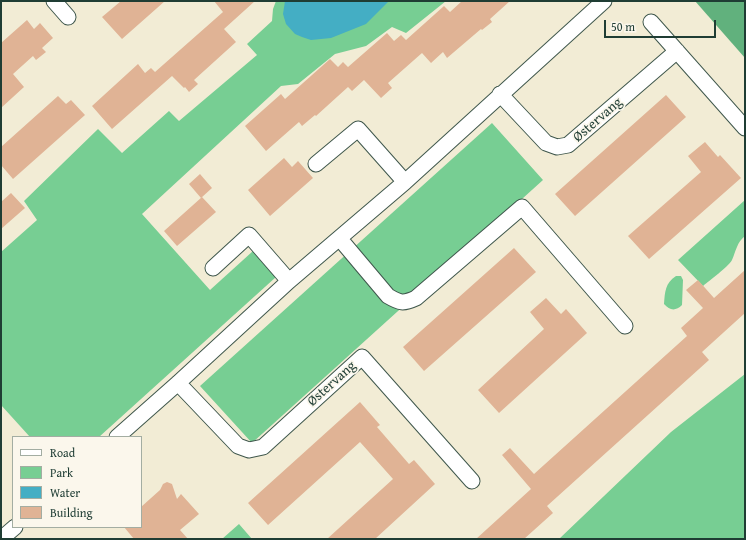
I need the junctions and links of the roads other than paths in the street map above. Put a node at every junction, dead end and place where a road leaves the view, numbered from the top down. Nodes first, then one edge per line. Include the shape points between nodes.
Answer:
1 (54, 1) edge
2 (604, 1) edge
3 (68, 17) dead end
4 (651, 22) dead end
5 (677, 51) junction
6 (500, 94) junction
7 (745, 128) edge
8 (316, 164) dead end
9 (405, 182) junction
10 (340, 239) junction
11 (213, 268) dead end
12 (289, 281) junction
13 (625, 326) dead end
14 (178, 383) junction
15 (118, 436) edge
16 (472, 481) dead end
17 (14, 528) edge
18 (1, 539) edge

1 - 3 street
2 - 6 street
4 - 5 street
5 - 6 street, Østervang via 568,145 557,147 546,143
5 - 7 street
6 - 9 street
8 - 9 street via 358,129
9 - 10 street
10 - 12 street
10 - 13 street via 388,296 398,302 406,302 416,298 522,208
11 - 12 street via 249,235
12 - 14 street
14 - 15 street
14 - 16 street, Østervang via 238,446 249,450 263,447 362,357
17 - 18 street

